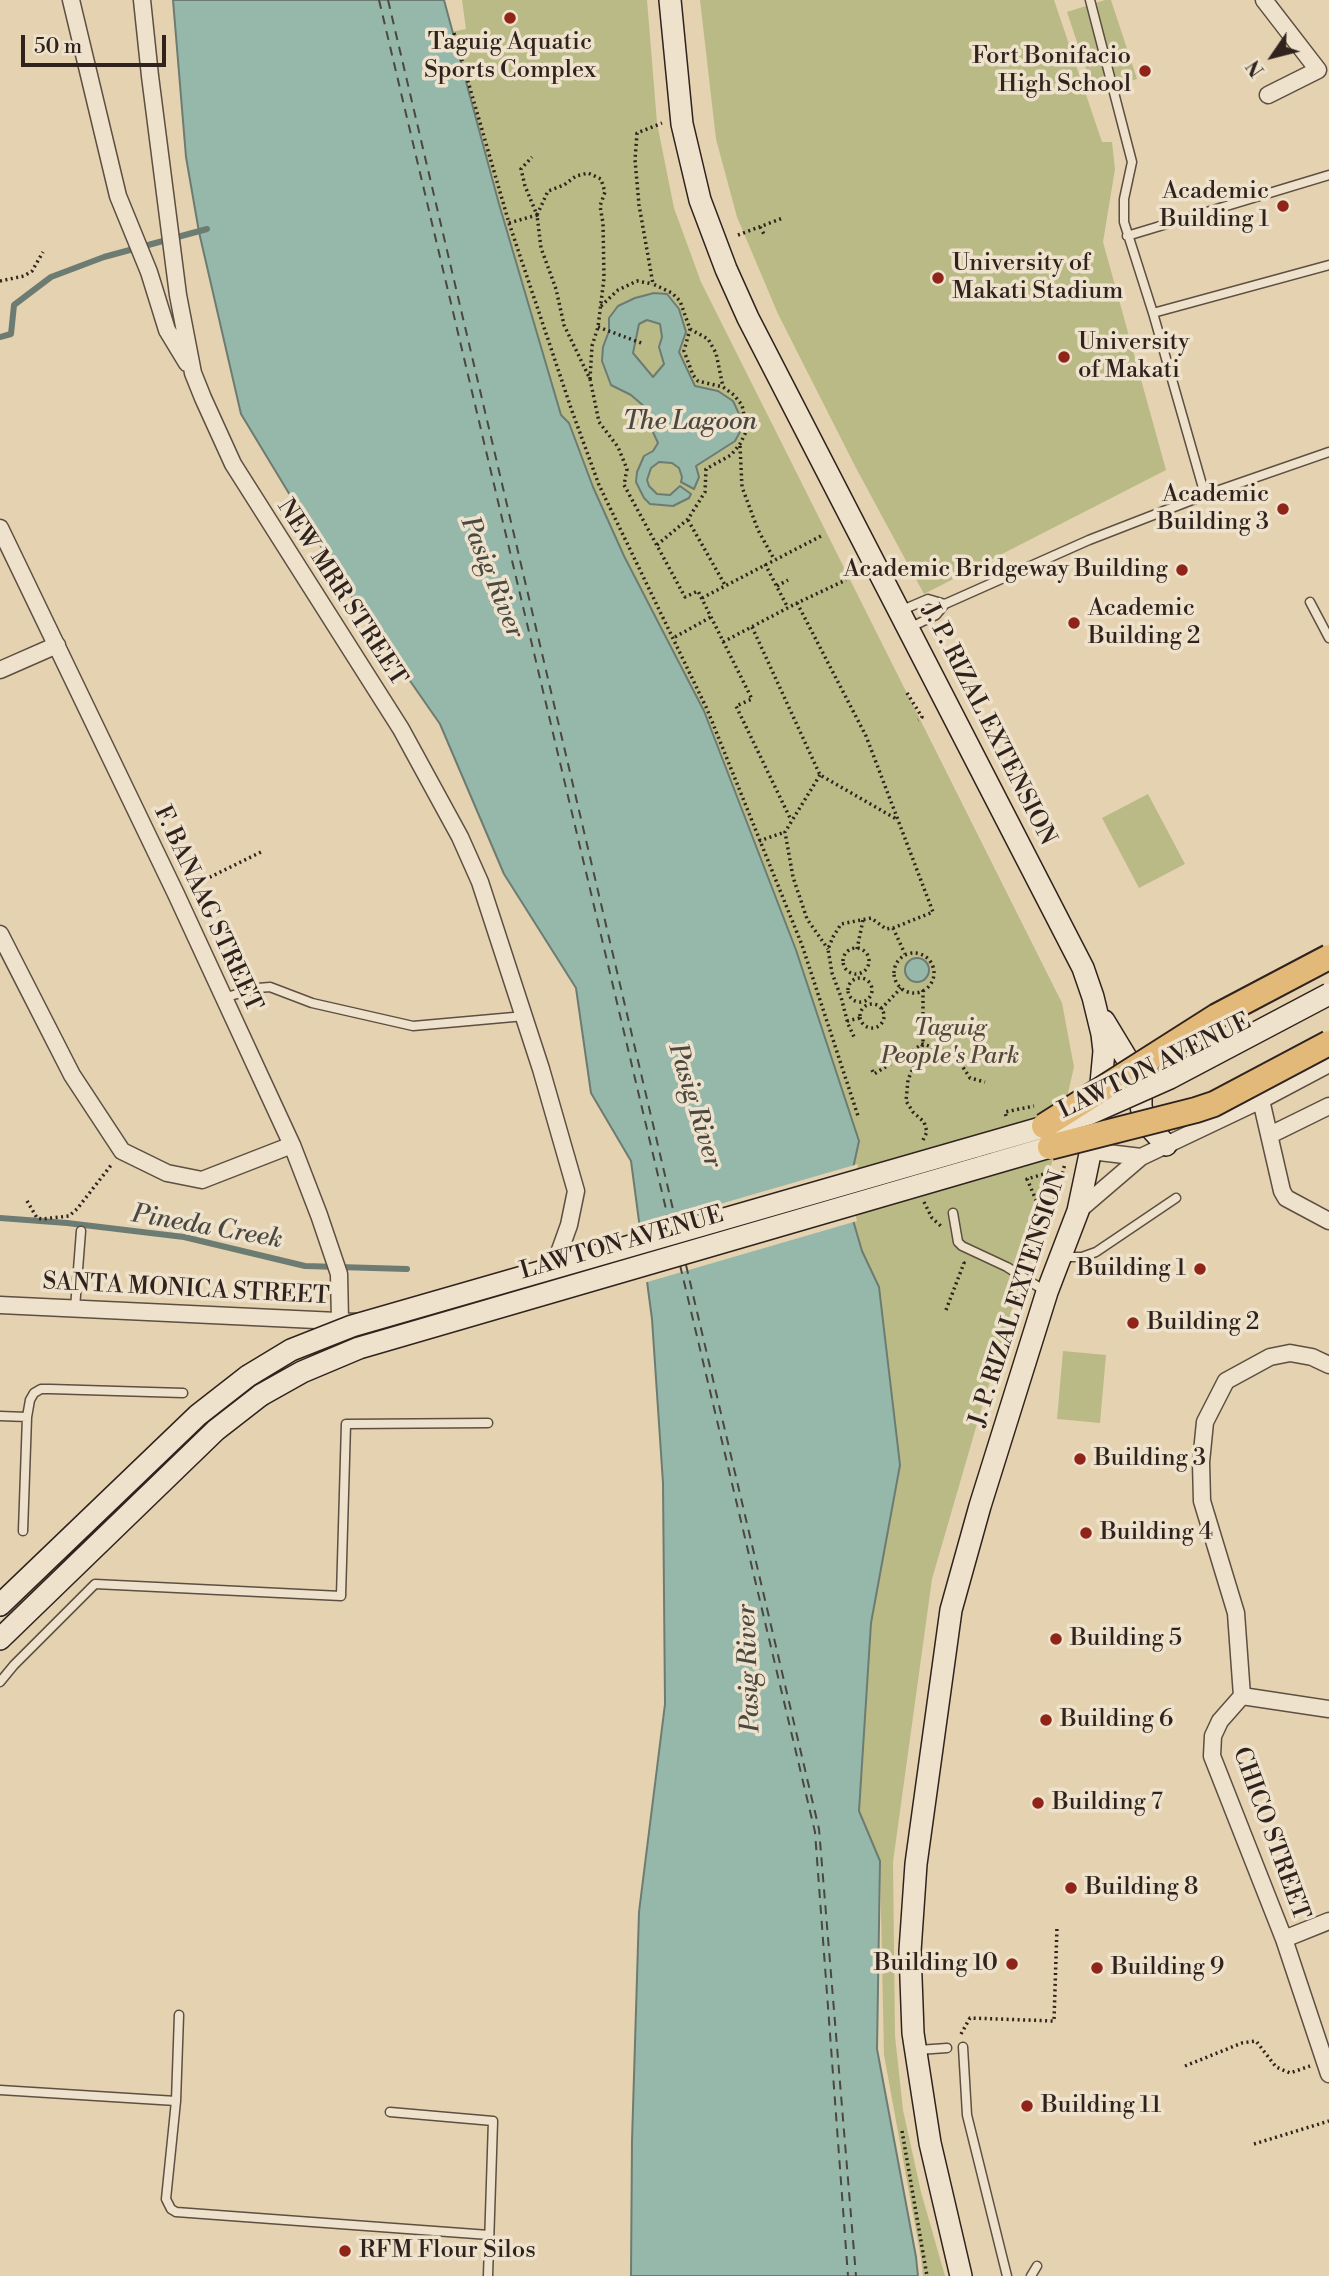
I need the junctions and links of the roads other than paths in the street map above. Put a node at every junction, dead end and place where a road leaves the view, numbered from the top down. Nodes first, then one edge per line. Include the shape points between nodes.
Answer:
1 (71, 0) edge
2 (142, 0) edge
3 (670, 0) edge
4 (1090, 0) edge
5 (1264, 0) edge
6 (1268, 95) dead end
7 (1329, 175) edge
8 (1128, 236) junction
9 (1329, 265) edge
10 (1153, 313) junction
11 (193, 373) junction
12 (1329, 452) edge
13 (1205, 495) junction
14 (0, 528) edge
15 (1310, 602) dead end
16 (945, 604) junction
17 (905, 620) junction
18 (1329, 638) edge
19 (57, 645) junction
20 (0, 670) edge
21 (0, 934) edge
22 (1329, 957) edge
23 (1329, 994) edge
24 (223, 999) junction
25 (1329, 1002) edge
26 (1329, 1010) edge
27 (1097, 1011) junction
28 (525, 1016) junction
29 (1329, 1043) edge
30 (1329, 1064) edge
31 (1173, 1084) junction
32 (1141, 1098) junction
33 (1261, 1100) junction
34 (1329, 1106) edge
35 (1098, 1116) junction
36 (1044, 1129) junction
37 (1270, 1135) junction
38 (292, 1145) junction
39 (1166, 1145) junction
40 (1091, 1151) junction
41 (1141, 1157) junction
42 (576, 1191) joint
43 (1176, 1198) dead end
44 (1078, 1211) junction
45 (953, 1213) dead end
46 (1329, 1221) edge
47 (81, 1231) dead end
48 (1061, 1256) junction
49 (555, 1264) junction
50 (486, 1284) junction
51 (1047, 1292) junction
52 (0, 1305) edge
53 (75, 1308) junction
54 (495, 1312) junction
55 (340, 1320) junction
56 (370, 1323) junction
57 (1329, 1365) edge
58 (183, 1393) dead end
59 (0, 1416) edge
60 (27, 1417) junction
61 (488, 1423) dead end
62 (23, 1531) dead end
63 (0, 1605) edge
64 (3, 1632) edge
65 (0, 1682) edge
66 (1242, 1696) junction
67 (1329, 1709) edge
68 (1329, 1921) edge
69 (1284, 1939) junction
70 (179, 2015) dead end
71 (963, 2047) dead end
72 (947, 2048) dead end
73 (915, 2050) junction
74 (1327, 2067) edge
75 (0, 2090) edge
76 (176, 2101) junction
77 (390, 2112) dead end
78 (489, 2235) junction
79 (1037, 2266) dead end
80 (488, 2276) edge
81 (961, 2276) edge
82 (1007, 2276) edge
83 (1031, 2276) edge

1 - 11 street via 118,196 167,330
2 - 11 street, NEW MRR STREET via 178,295
3 - 17 main road, J. P. RIZAL EXTENSION via 682,124 700,200 726,269
4 - 8 lane via 1132,162 1124,199
5 - 6 street via 1318,70
7 - 8 lane
8 - 10 lane
9 - 10 lane
10 - 13 lane
11 - 28 street, NEW MRR STREET via 233,464 401,729 455,827 480,882
12 - 13 lane
13 - 16 lane
14 - 19 street, F. BANAAG STREET
15 - 18 lane
16 - 17 lane via 936,615
16 - 17 lane via 928,599
17 - 27 main road, J. P. RIZAL EXTENSION via 1083,968
19 - 20 street
19 - 24 street, F. BANAAG STREET
21 - 38 street via 72,1075 122,1151 167,1173 202,1180
22 - 36 main road, bridge via 1217,1016
23 - 36 main road, LAWTON AVENUE, bridge via 1170,1078
24 - 28 lane via 270,987 312,1003 413,1026
24 - 38 street, F. BANAAG STREET
25 - 31 main road, LAWTON AVENUE
26 - 36 main road, LAWTON AVENUE, bridge via 1176,1091
27 - 31 main road via 1139,1072 1153,1082
27 - 35 main road, J. P. RIZAL EXTENSION via 1104,1051
28 - 42 street, NEW MRR STREET
29 - 36 main road, bridge via 1196,1110
30 - 33 street
31 - 32 main road, LAWTON AVENUE
32 - 35 main road, LAWTON AVENUE
32 - 39 main road via 1144,1121
33 - 37 street
33 - 39 street
34 - 37 street
35 - 40 main road, J. P. RIZAL EXTENSION
36 - 63 main road, LAWTON AVENUE, bridge via 352,1326 291,1350 198,1415
36 - 64 main road, LAWTON AVENUE, bridge via 359,1348 302,1372 261,1395 216,1430
37 - 46 street via 1286,1198
38 - 55 street, F. BANAAG STREET via 339,1274
39 - 41 street
40 - 41 street
40 - 44 main road, J. P. RIZAL EXTENSION
41 - 44 street
42 - 49 street, SANTA MONICA STREET
43 - 48 lane via 1096,1252
44 - 48 main road, J. P. RIZAL EXTENSION
45 - 51 lane via 962,1247
47 - 53 lane
48 - 51 main road, J. P. RIZAL EXTENSION
49 - 50 street, SANTA MONICA STREET
49 - 54 street, SANTA MONICA STREET via 531,1299
50 - 54 street
50 - 56 street, SANTA MONICA STREET
51 - 73 main road, J. P. RIZAL EXTENSION via 951,1610 915,1864 910,1951
52 - 53 street, SANTA MONICA STREET
53 - 55 street, SANTA MONICA STREET
54 - 56 street, SANTA MONICA STREET via 403,1338
55 - 56 street, SANTA MONICA STREET
57 - 66 street via 1290,1353 1270,1357 1226,1381 1205,1422 1202,1501 1236,1613
58 - 60 lane via 41,1389 30,1400
59 - 60 lane
60 - 62 lane
61 - 65 lane via 346,1424 341,1596 95,1584
66 - 67 street
66 - 69 street, CHICO STREET via 1220,1721 1212,1756
68 - 69 street
69 - 74 street, CHICO STREET
70 - 76 lane
71 - 82 lane via 967,2115
72 - 73 lane
73 - 81 main road, J. P. RIZAL EXTENSION via 930,2143
75 - 76 lane
76 - 78 lane via 166,2199 171,2210
77 - 78 lane via 493,2121
78 - 80 lane
79 - 83 lane

